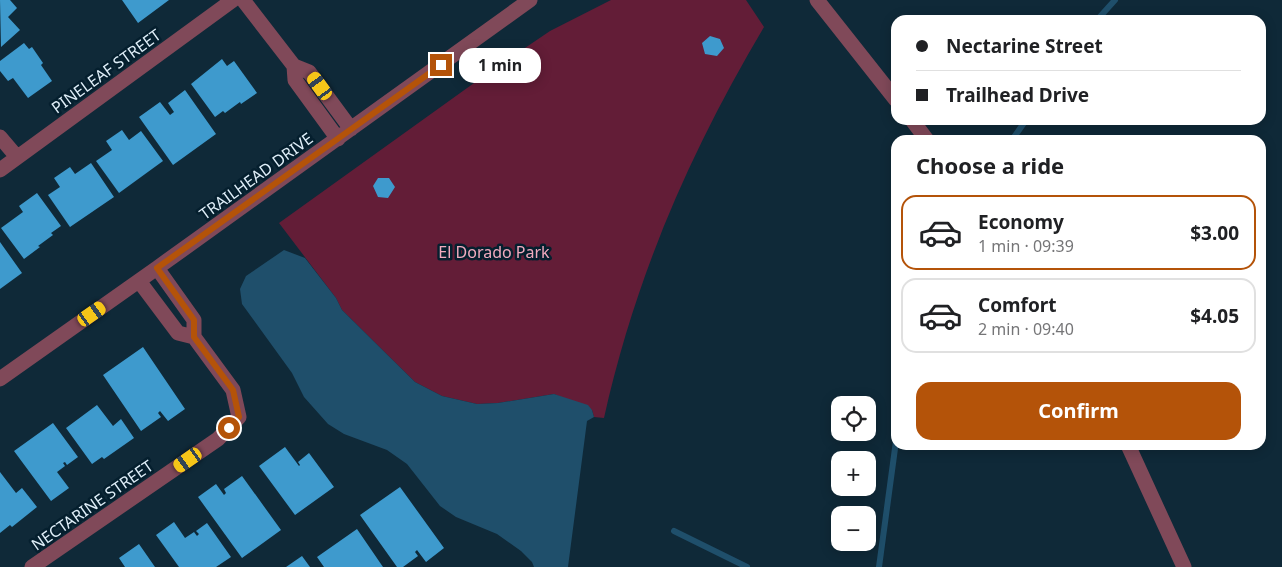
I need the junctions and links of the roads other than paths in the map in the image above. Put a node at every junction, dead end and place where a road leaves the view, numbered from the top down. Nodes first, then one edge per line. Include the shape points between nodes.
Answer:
1 (233, 0) edge
2 (243, 0) edge
3 (530, 0) edge
4 (817, 0) edge
5 (831, 6) edge
6 (294, 66) junction
7 (891, 93) edge
8 (916, 125) edge
9 (351, 130) junction
10 (924, 135) edge
11 (0, 137) edge
12 (338, 139) junction
13 (17, 157) junction
14 (0, 170) edge
15 (157, 268) junction
16 (139, 281) junction
17 (194, 337) junction
18 (0, 379) edge
19 (1130, 450) edge
20 (32, 567) edge
21 (1184, 567) edge

1 - 13 street, PINELEAF STREET
2 - 6 street
3 - 9 street, TRAILHEAD DRIVE
4 - 5 street
5 - 7 street
6 - 9 street via 309,72
6 - 12 street via 295,80
8 - 10 street
9 - 12 street, TRAILHEAD DRIVE
11 - 13 street
12 - 15 street, TRAILHEAD DRIVE
13 - 14 street, PINELEAF STREET
15 - 16 street, TRAILHEAD DRIVE
15 - 17 street, NECTARINE STREET via 194,320
16 - 17 street, NECTARINE STREET via 178,333
16 - 18 street, TRAILHEAD DRIVE
17 - 20 street, NECTARINE STREET via 233,390 239,417 218,439
19 - 21 street

